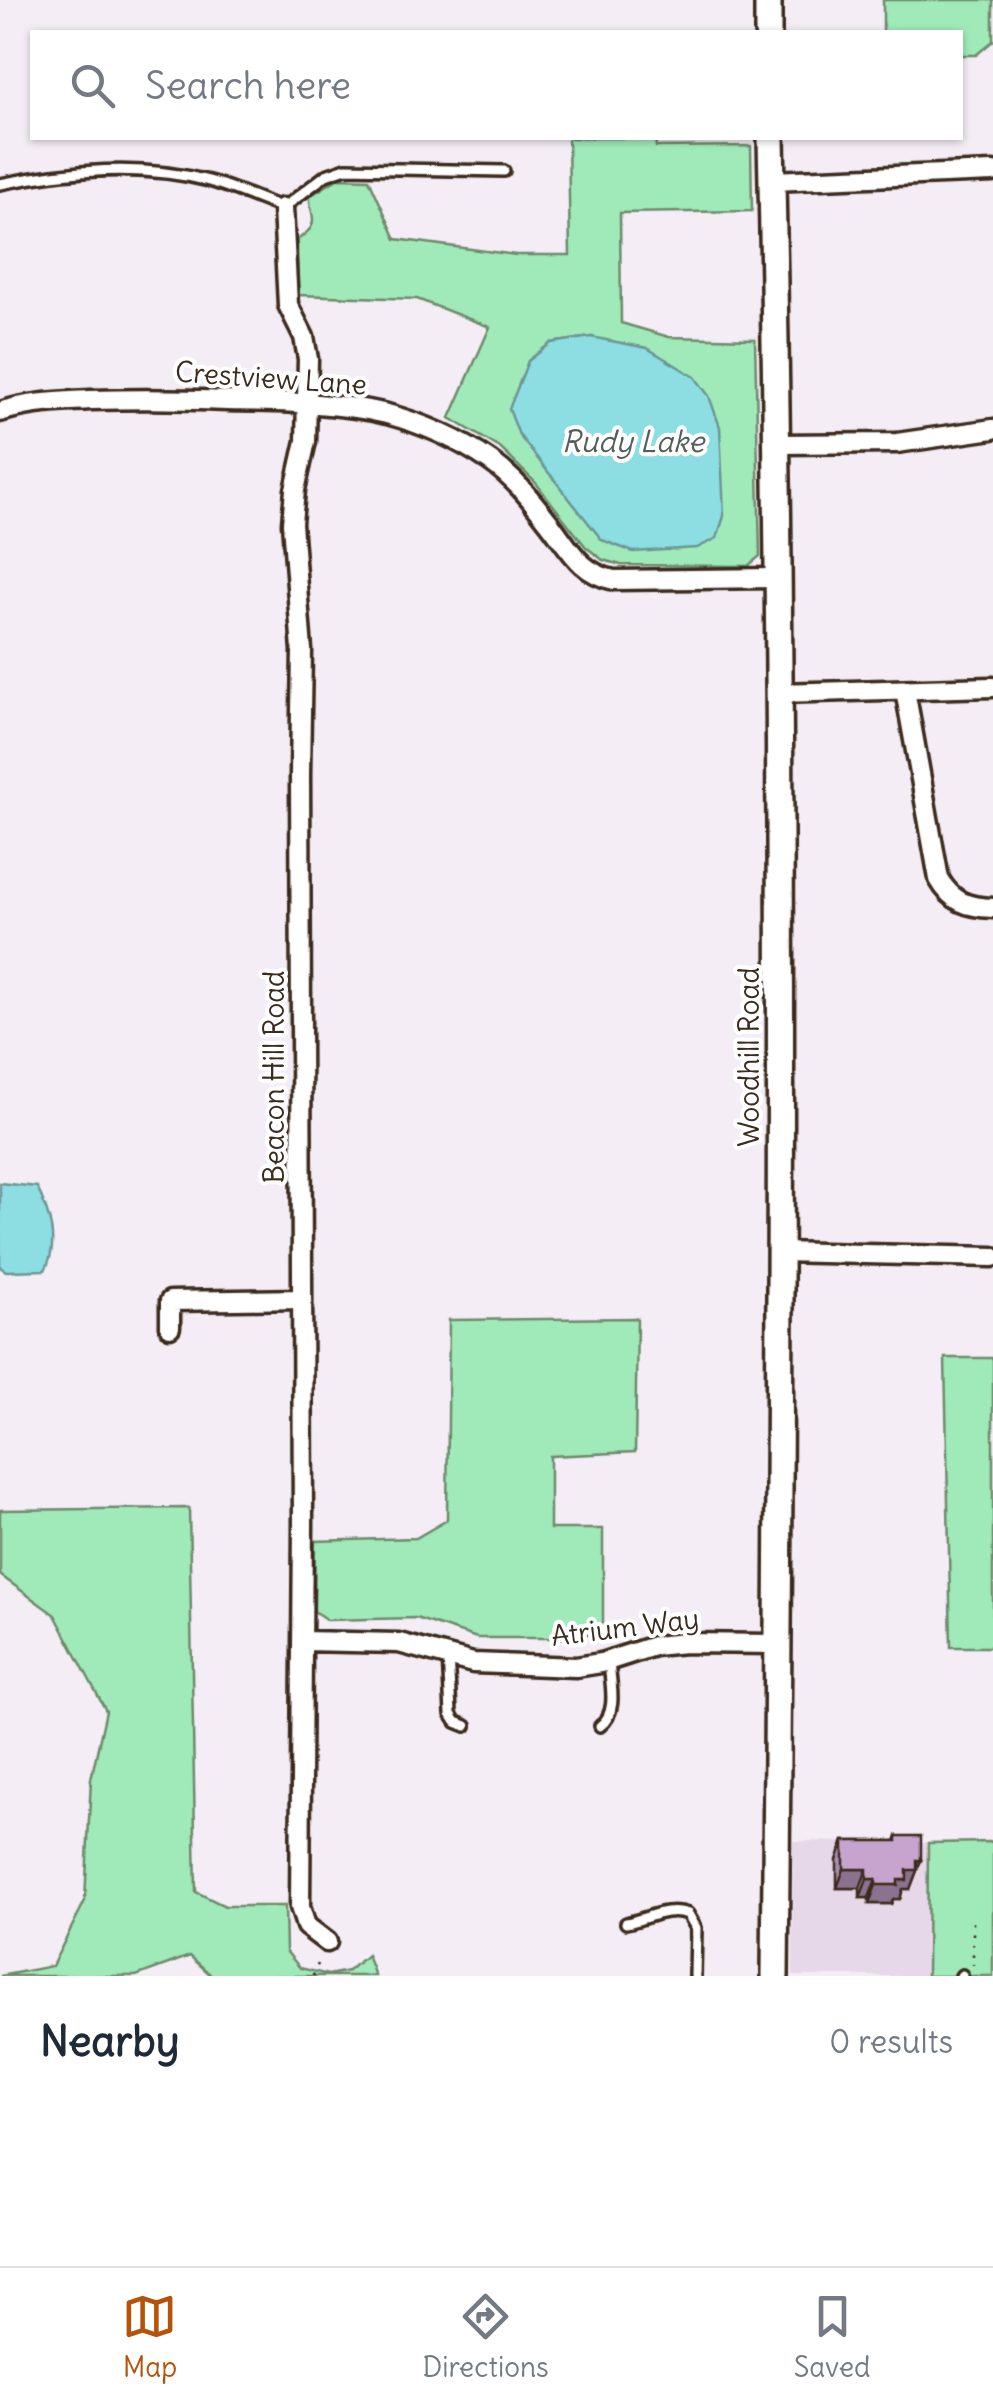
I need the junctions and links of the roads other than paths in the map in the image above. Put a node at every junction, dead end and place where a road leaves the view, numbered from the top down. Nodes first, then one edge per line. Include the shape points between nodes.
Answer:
1 (768, 0) edge
2 (768, 30) edge
3 (771, 140) edge
4 (504, 170) dead end
5 (993, 172) edge
6 (772, 180) junction
7 (0, 184) edge
8 (282, 208) junction
9 (307, 404) junction
10 (0, 412) edge
11 (993, 429) edge
12 (776, 444) junction
13 (778, 578) junction
14 (993, 687) edge
15 (905, 690) junction
16 (778, 694) junction
17 (993, 908) edge
18 (779, 1252) junction
19 (993, 1257) edge
20 (302, 1299) junction
21 (170, 1327) dead end
22 (302, 1641) junction
23 (778, 1644) junction
24 (448, 1656) junction
25 (609, 1661) junction
26 (466, 1726) dead end
27 (600, 1726) dead end
28 (626, 1923) dead end
29 (327, 1942) road end
30 (696, 1976) edge
31 (775, 1976) edge

1 - 2 street
3 - 6 street, Woodhill Road
4 - 8 lane via 346,168
5 - 6 street
6 - 12 street, Woodhill Road
7 - 8 lane via 57,173 166,174 208,181
8 - 9 street, Beacon Hill Road via 288,306 308,359
9 - 10 street, Crestview Lane via 147,398 49,402
9 - 13 street, Crestview Lane via 382,413 458,441 524,491 578,561 600,577
9 - 20 street, Beacon Hill Road via 292,523 302,650
11 - 12 street via 896,443
12 - 13 street, Woodhill Road
13 - 16 street, Woodhill Road
14 - 15 street
15 - 16 street
15 - 17 street via 939,879 964,904
16 - 18 street, Woodhill Road
18 - 19 street
18 - 23 street, Woodhill Road
20 - 21 street via 170,1301
20 - 22 street, Beacon Hill Road
22 - 24 street, Atrium Way via 399,1643
22 - 29 street, Beacon Hill Road via 300,1908 306,1926
23 - 25 street, Atrium Way via 654,1646
23 - 31 street, Woodhill Road
24 - 25 street, Atrium Way via 576,1667
24 - 26 lane via 451,1714
25 - 27 lane via 612,1708
28 - 30 lane via 664,1911 688,1914 696,1928

